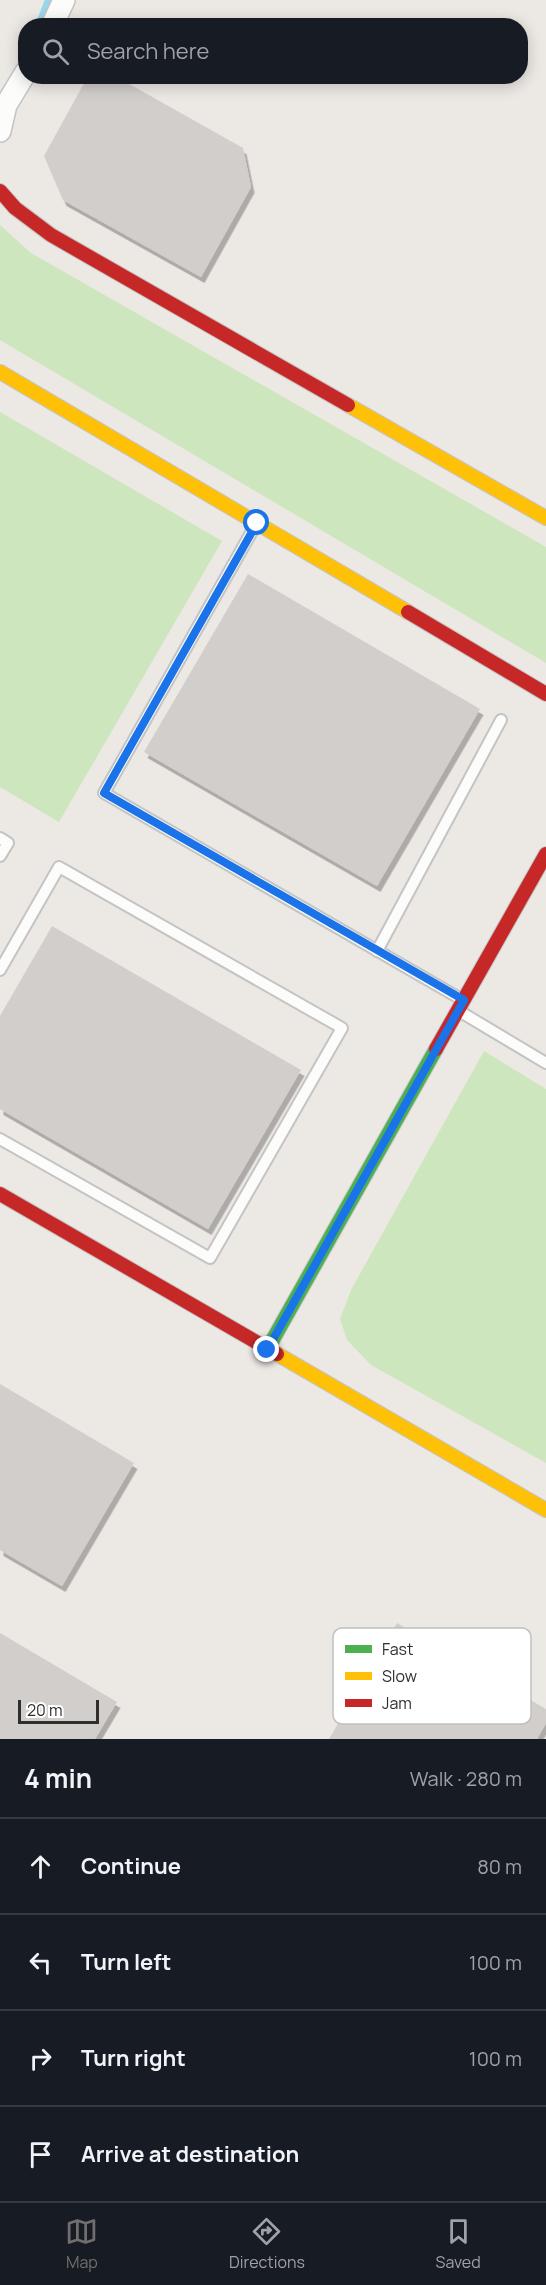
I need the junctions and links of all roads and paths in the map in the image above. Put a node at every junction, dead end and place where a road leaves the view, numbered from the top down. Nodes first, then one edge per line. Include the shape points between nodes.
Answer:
1 (64, 0) edge
2 (56, 18) edge
3 (18, 84) edge
4 (3, 108) edge
5 (0, 131) edge
6 (0, 191) edge
7 (0, 372) edge
8 (546, 518) edge
9 (257, 523) junction
10 (546, 694) edge
11 (501, 720) dead end
12 (0, 838) edge
13 (546, 854) edge
14 (0, 856) edge
15 (377, 951) junction
16 (0, 970) edge
17 (461, 1005) junction
18 (546, 1063) edge
19 (0, 1139) edge
20 (0, 1194) edge
21 (267, 1350) junction
22 (546, 1510) edge

1 - 2 street
3 - 4 street
4 - 5 street
6 - 8 street via 15,208 51,235
7 - 9 street
9 - 10 street
9 - 15 lane via 104,793
11 - 15 lane
12 - 14 lane via 8,843
13 - 17 street
15 - 17 lane
16 - 19 lane via 59,867 342,1028 210,1258
17 - 18 lane
17 - 21 street
20 - 21 street
21 - 22 street

